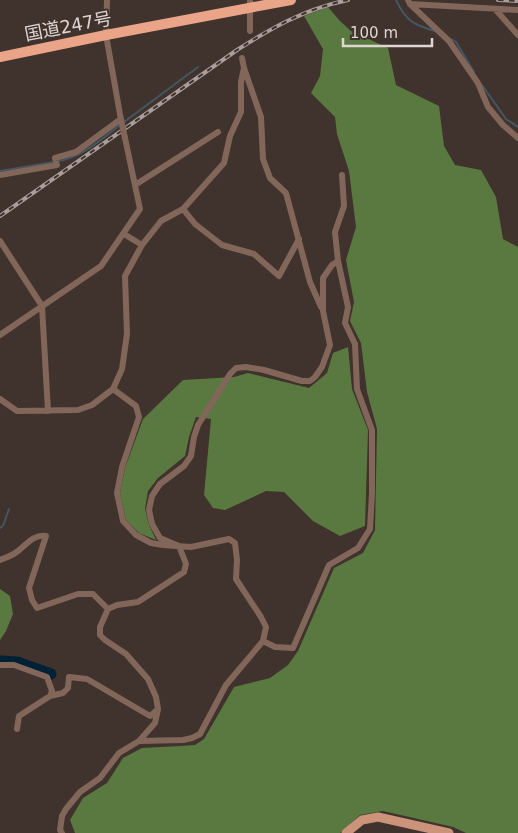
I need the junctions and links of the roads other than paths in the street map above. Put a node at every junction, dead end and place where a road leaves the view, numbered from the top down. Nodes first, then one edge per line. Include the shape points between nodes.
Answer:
1 (107, 0) edge
2 (291, 0) edge
3 (409, 2) edge
4 (251, 4) edge
5 (495, 9) junction
6 (518, 10) edge
7 (250, 31) dead end
8 (518, 34) edge
9 (106, 35) junction
10 (0, 57) edge
11 (242, 58) dead end
12 (244, 68) junction
13 (121, 120) junction
14 (218, 132) dead end
15 (518, 138) edge
16 (0, 175) edge
17 (342, 175) dead end
18 (135, 185) junction
19 (183, 209) junction
20 (124, 234) junction
21 (299, 238) junction
22 (0, 241) edge
23 (142, 245) junction
24 (338, 261) junction
25 (42, 306) junction
26 (323, 311) junction
27 (0, 335) edge
28 (113, 389) junction
29 (0, 399) edge
30 (48, 411) junction
31 (178, 546) junction
32 (0, 560) edge
33 (108, 609) junction
34 (263, 641) junction
35 (0, 665) edge
36 (50, 696) junction
37 (158, 709) junction
38 (17, 728) dead end
39 (139, 741) junction
40 (62, 833) edge
41 (346, 833) edge
42 (449, 833) edge

1 - 9 street
2 - 4 highway, 国道247号
3 - 5 street
3 - 15 street via 449,41 478,83 488,107
4 - 7 street
4 - 9 highway, 国道247号
5 - 6 street
5 - 8 street
9 - 10 highway, 国道247号
9 - 13 street
11 - 12 street
12 - 19 street via 241,112 230,136 224,163
12 - 21 street via 261,117 263,159 270,178 286,193
13 - 16 street via 56,162
13 - 18 street, bridge
14 - 18 street
17 - 24 street via 344,206 335,232
18 - 20 street via 140,210
19 - 21 street via 195,224 222,245 254,254 279,276
19 - 23 street via 161,221
20 - 23 street
20 - 25 street via 102,266
21 - 26 street via 310,282
22 - 25 street
23 - 28 street via 126,276 127,334 122,369
24 - 26 street via 323,278
24 - 34 street via 348,307 346,323 355,344 357,389 372,430 370,529 358,548 329,564 293,648 276,647
25 - 27 street
25 - 30 street
26 - 31 street via 330,345 315,377 302,381 264,370 236,368 198,425 191,456 184,466 160,484 152,496 148,510 152,524 160,538
28 - 30 street via 92,405 78,410
28 - 31 street via 136,406 139,417 116,493 123,521 136,535 151,543
29 - 30 street via 17,411
31 - 33 street via 186,564 184,572 138,602
31 - 34 street via 191,547 229,539 235,543 236,579 261,616 266,628
32 - 33 street via 40,535 46,536 29,588 37,608 78,594 93,594
33 - 37 street via 100,635 126,654 148,679
34 - 39 street via 226,685 200,734 183,740
35 - 36 street via 47,677 52,691
36 - 37 street via 63,693 68,688 69,677 87,679 150,716
36 - 38 street via 19,716
37 - 39 street via 155,723
39 - 40 street via 119,753 100,778 80,792 62,816
41 - 42 main road via 362,820 378,817

